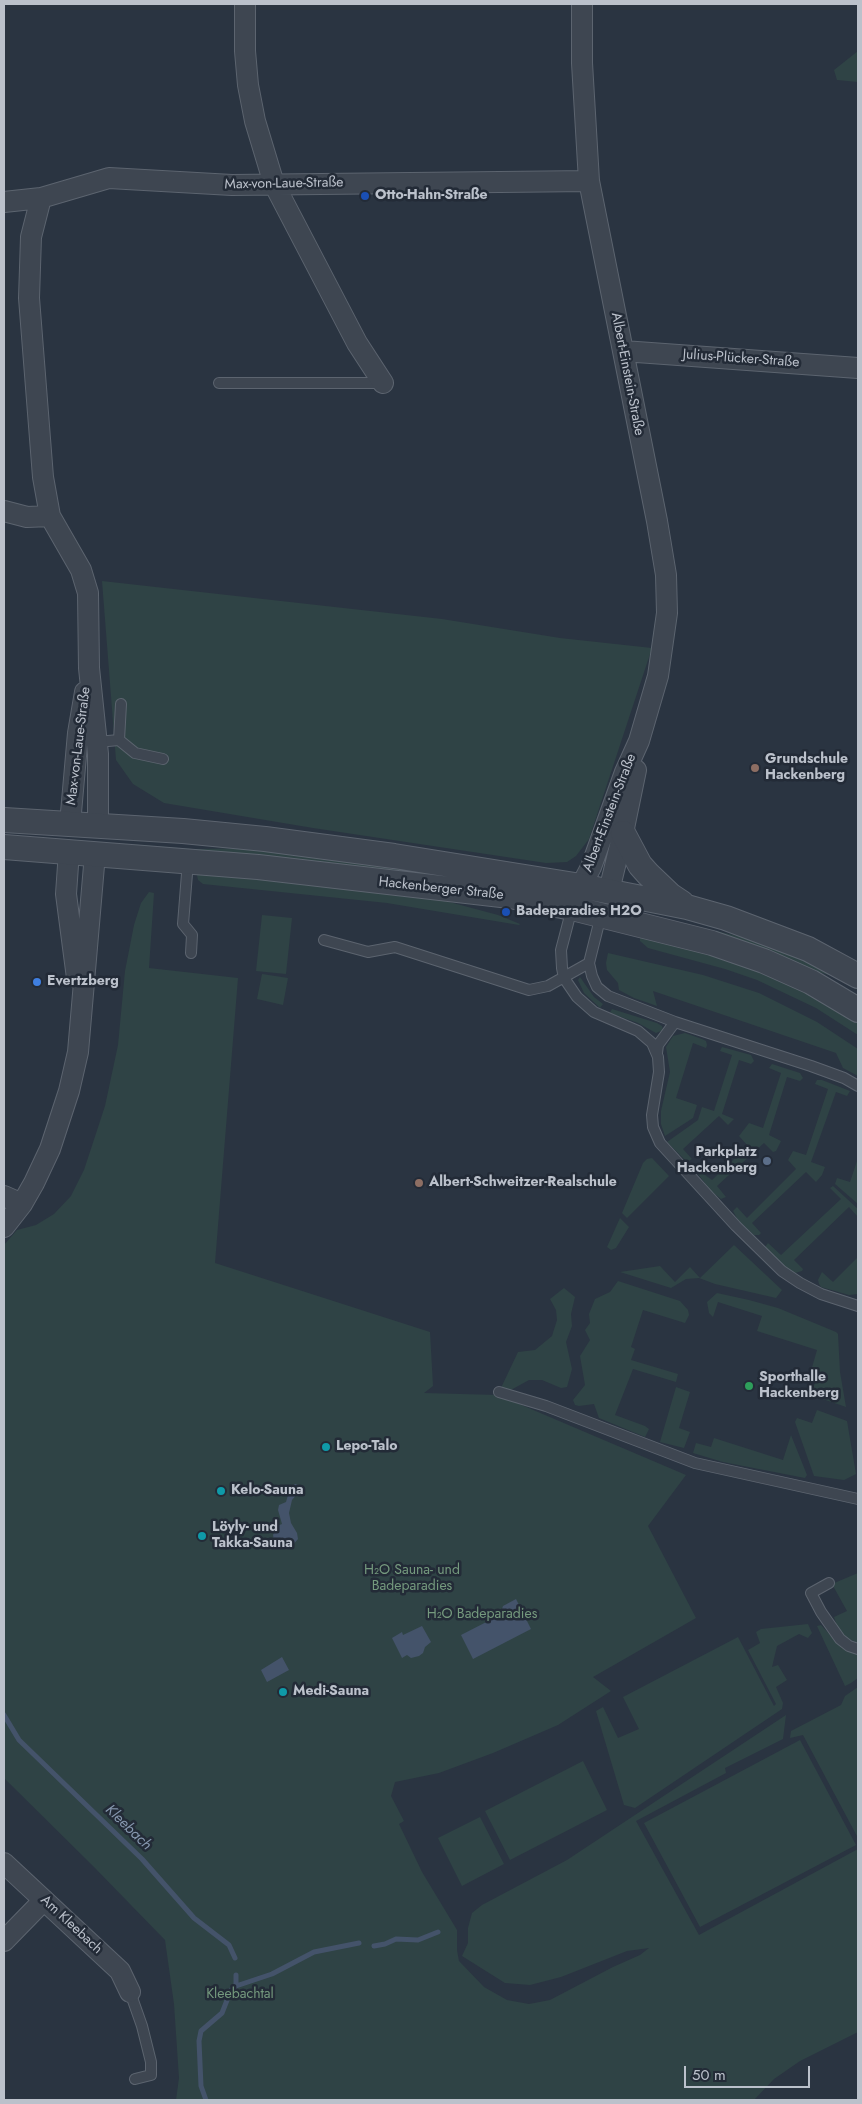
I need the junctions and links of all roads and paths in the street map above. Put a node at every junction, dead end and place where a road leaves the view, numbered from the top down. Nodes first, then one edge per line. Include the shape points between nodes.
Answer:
1 (246, 4) edge
2 (582, 4) edge
3 (590, 181) junction
4 (274, 184) junction
5 (42, 198) junction
6 (4, 202) edge
7 (623, 351) junction
8 (858, 368) edge
9 (220, 383) dead end
10 (383, 383) joint
11 (4, 511) edge
12 (50, 516) junction
13 (89, 668) junction
14 (120, 704) dead end
15 (119, 740) junction
16 (639, 741) junction
17 (97, 742) junction
18 (163, 759) dead end
19 (4, 820) edge
20 (70, 824) junction
21 (98, 826) junction
22 (624, 834) junction
23 (4, 847) edge
24 (69, 851) junction
25 (95, 854) junction
26 (188, 861) junction
27 (581, 886) junction
28 (609, 891) junction
29 (687, 907) junction
30 (572, 908) junction
31 (601, 915) junction
32 (324, 940) dead end
33 (191, 953) dead end
34 (589, 963) junction
35 (858, 976) edge
36 (564, 978) junction
37 (858, 1010) edge
38 (80, 1020) junction
39 (675, 1022) junction
40 (657, 1054) junction
41 (858, 1086) edge
42 (4, 1196) edge
43 (22, 1204) junction
44 (4, 1227) edge
45 (858, 1306) edge
46 (499, 1392) dead end
47 (858, 1499) edge
48 (829, 1583) dead end
49 (858, 1650) edge
50 (4, 1863) edge
51 (44, 1900) junction
52 (4, 1941) edge
53 (130, 1992) joint
54 (135, 2079) dead end

1 - 4 street via 248,85
2 - 3 street, Albert-Einstein-Straße via 582,63
3 - 4 street, Max-von-Laue-Straße
3 - 7 street, Albert-Einstein-Straße
4 - 5 street, Max-von-Laue-Straße via 232,185 109,178
4 - 10 street via 357,343
5 - 6 street, Max-von-Laue-Straße
5 - 12 street, Max-von-Laue-Straße via 31,237 30,298
7 - 8 street, Julius-Plücker-Straße
7 - 16 street, Albert-Einstein-Straße via 667,588 666,627 658,676
9 - 10 lane
11 - 12 street
12 - 13 street, Max-von-Laue-Straße via 85,578 90,608
13 - 17 street, Max-von-Laue-Straße
13 - 20 street, Max-von-Laue-Straße via 78,734
14 - 15 lane
15 - 17 lane
15 - 18 lane via 135,753
16 - 22 street, Albert-Einstein-Straße
16 - 27 street, Albert-Einstein-Straße
17 - 21 street, Max-von-Laue-Straße
19 - 20 street, Hackenberger Straße
20 - 21 street, Hackenberger Straße
20 - 24 street
21 - 25 street
21 - 27 street, Hackenberger Straße via 274,840 412,858
22 - 28 street, Albert-Einstein-Straße
22 - 29 street via 648,874
23 - 24 street, Hackenberger Straße
24 - 25 street, Hackenberger Straße
24 - 38 street via 66,894
25 - 26 street, Hackenberger Straße
25 - 38 street
26 - 30 street, Hackenberger Straße via 510,896
26 - 33 lane via 183,924 192,935
27 - 28 street, Hackenberger Straße
27 - 30 street
28 - 29 street, Hackenberger Straße
28 - 31 street
29 - 35 street, Hackenberger Straße via 774,934
30 - 31 street, Hackenberger Straße
30 - 36 lane via 561,950
31 - 34 lane
31 - 37 street, Hackenberger Straße via 712,943 764,961 811,982
32 - 36 lane via 368,952 395,946 529,990
34 - 36 lane
34 - 39 lane via 597,987 608,996
36 - 40 lane via 586,1006 601,1016 638,1031
38 - 43 street via 78,1052 61,1119 50,1149
39 - 40 lane via 658,1045
39 - 41 lane via 811,1066
40 - 45 lane via 658,1081 652,1114 656,1136 665,1150 782,1271 821,1294
42 - 43 street
43 - 44 street
46 - 47 lane via 546,1406 695,1463
48 - 49 lane via 811,1593 840,1639
50 - 51 street, Am Kleebach
51 - 52 street
51 - 53 street, Am Kleebach via 120,1971
53 - 54 lane via 151,2062 151,2075

